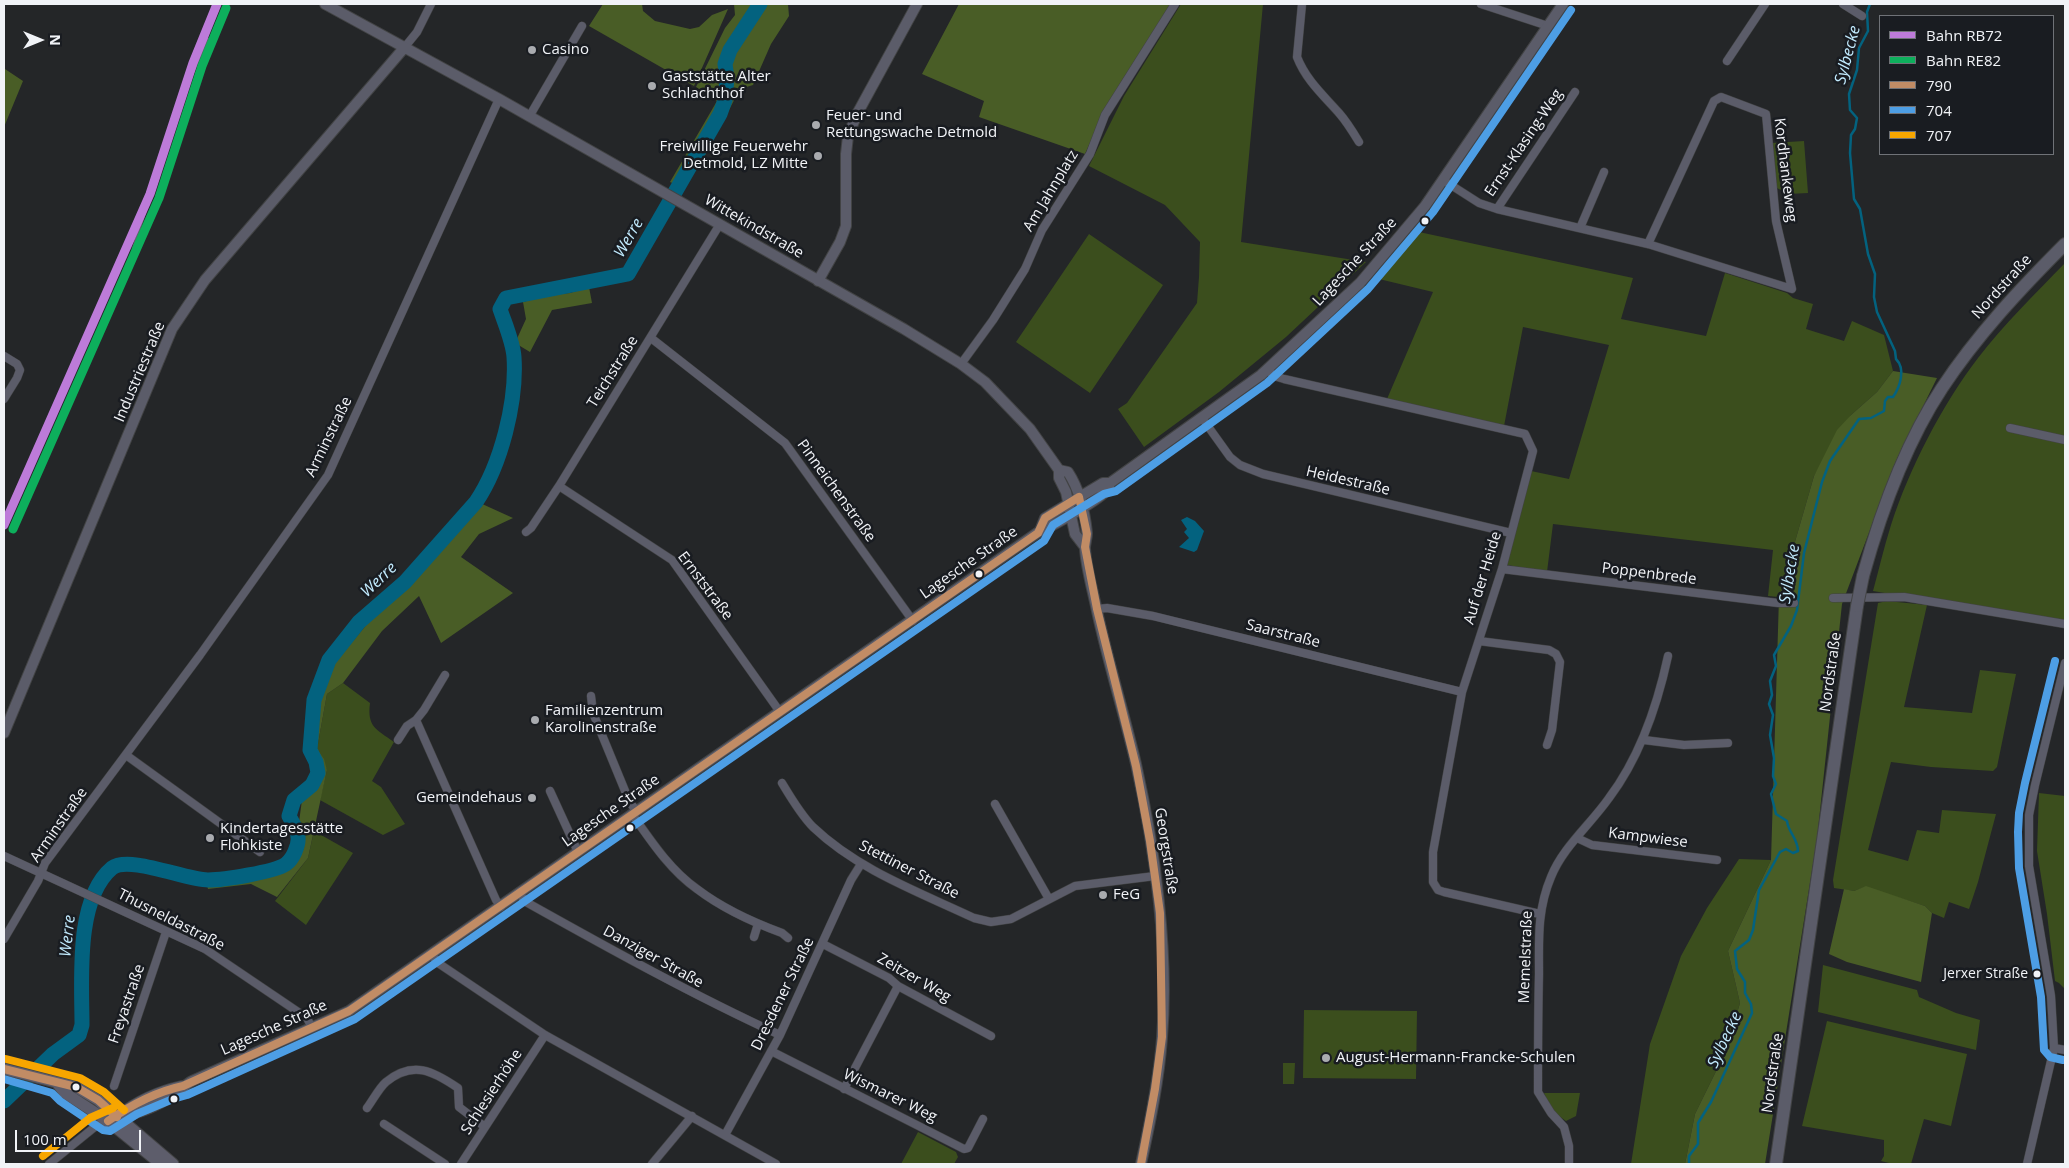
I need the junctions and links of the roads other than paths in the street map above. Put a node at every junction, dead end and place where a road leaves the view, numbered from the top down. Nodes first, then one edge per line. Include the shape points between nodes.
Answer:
1 (325, 4) edge
2 (431, 4) edge
3 (917, 4) edge
4 (1175, 4) edge
5 (1302, 4) edge
6 (1481, 4) edge
7 (1563, 4) edge
8 (1765, 4) edge
9 (1843, 4) edge
10 (1862, 16) dead end
11 (582, 26) dead end
12 (1548, 26) junction
13 (404, 48) junction
14 (1727, 61) dead end
15 (1575, 92) dead end
16 (499, 99) junction
17 (529, 117) junction
18 (1359, 142) dead end
19 (1604, 172) dead end
20 (1443, 180) junction
21 (1497, 209) junction
22 (720, 224) junction
23 (1580, 228) junction
24 (1648, 244) junction
25 (2065, 244) edge
26 (818, 281) junction
27 (651, 338) junction
28 (4, 356) edge
29 (961, 364) junction
30 (1267, 369) junction
31 (4, 399) edge
32 (1202, 418) junction
33 (2010, 428) dead end
34 (2065, 440) edge
35 (1059, 470) junction
36 (1110, 483) junction
37 (559, 486) junction
38 (1079, 497) junction
39 (1069, 503) junction
40 (1081, 508) junction
41 (1071, 515) junction
42 (1040, 531) junction
43 (526, 532) dead end
44 (1511, 534) junction
45 (1085, 547) junction
46 (1502, 569) junction
47 (1833, 598) dead end
48 (1794, 603) dead end
49 (1097, 609) junction
50 (913, 621) junction
51 (2065, 624) edge
52 (1478, 641) junction
53 (1668, 656) dead end
54 (2065, 664) edge
55 (445, 675) dead end
56 (1462, 692) junction
57 (590, 696) dead end
58 (780, 712) junction
59 (416, 720) junction
60 (4, 733) edge
61 (398, 740) dead end
62 (1644, 740) junction
63 (1728, 743) dead end
64 (1547, 745) dead end
65 (126, 755) junction
66 (782, 783) dead end
67 (550, 791) dead end
68 (995, 804) dead end
69 (634, 812) junction
70 (1577, 838) junction
71 (260, 852) dead end
72 (578, 852) junction
73 (4, 856) edge
74 (1717, 860) dead end
75 (861, 864) junction
76 (42, 872) junction
77 (1155, 876) junction
78 (519, 893) junction
79 (1048, 899) junction
80 (500, 906) junction
81 (1540, 914) junction
82 (758, 924) junction
83 (166, 932) junction
84 (754, 937) dead end
85 (788, 938) dead end
86 (4, 939) edge
87 (823, 944) junction
88 (432, 954) junction
89 (898, 986) junction
90 (312, 1028) junction
91 (546, 1035) junction
92 (780, 1035) junction
93 (991, 1036) dead end
94 (2054, 1048) junction
95 (2065, 1050) edge
96 (771, 1051) junction
97 (4, 1069) edge
98 (114, 1086) dead end
99 (844, 1090) junction
100 (367, 1108) dead end
101 (692, 1116) junction
102 (113, 1119) junction
103 (983, 1119) dead end
104 (384, 1124) dead end
105 (485, 1127) junction
106 (725, 1135) junction
107 (49, 1164) edge
108 (161, 1164) edge
109 (173, 1164) edge
110 (445, 1164) edge
111 (461, 1164) edge
112 (652, 1164) edge
113 (776, 1164) edge
114 (1142, 1164) edge
115 (1569, 1164) edge
116 (1776, 1164) edge
117 (2027, 1164) edge

1 - 13 street, Wittekindstraße
2 - 13 street via 417,32
3 - 26 street via 848,136 846,226
4 - 29 street, Am Jahnplatz via 1105,116 1090,154 1042,230 1025,269
5 - 18 street via 1297,57 1300,65 1306,77 1340,114
6 - 12 street
7 - 12 street, Lagesche Straße
8 - 14 street
9 - 10 street
11 - 17 street
12 - 20 street, Lagesche Straße
13 - 16 street, Wittekindstraße
13 - 60 street, Industriestraße via 205,280 172,329
15 - 21 street, Ernst-Klasing-Weg
16 - 17 street, Wittekindstraße
16 - 65 street, Arminstraße via 331,470
17 - 22 street, Wittekindstraße
19 - 23 street
20 - 21 street via 1479,203
20 - 30 street, Lagesche Straße via 1417,217 1360,283
21 - 23 street
22 - 26 street, Wittekindstraße
22 - 27 street, Teichstraße
23 - 24 street
24 - 24 street, Kordhankeweg via 1792,289 1776,221 1766,114 1721,97 1714,101
25 - 116 main road, Nordstraße, bridge via 2005,306 1942,388 1900,469 1874,540 1857,606
26 - 29 street, Wittekindstraße
27 - 37 street, Teichstraße
27 - 50 street, Pinneichenstraße via 785,443
28 - 31 street via 17,364 20,370
29 - 35 street, Wittekindstraße via 985,382 1030,429
30 - 32 street, Lagesche Straße
30 - 44 street, Auf der Heide via 1284,380 1525,434 1532,451
32 - 36 street, Lagesche Straße
32 - 44 street, Heidestraße via 1230,456 1240,465 1263,474
33 - 34 street
35 - 38 street, Wittekindstraße via 1068,472
35 - 39 street, Wittekindstraße
36 - 38 street, Lagesche Straße via 1103,483
36 - 40 street, Lagesche Straße via 1108,490
37 - 43 street, Teichstraße
37 - 58 street, Ernststraße via 672,560
38 - 39 street, Lagesche Straße
38 - 40 street, Georgstraße
39 - 41 street, Wittekindstraße
39 - 42 street, Lagesche Straße via 1045,518
40 - 41 street, Lagesche Straße
40 - 45 street, Georgstraße via 1087,534
41 - 42 street, Lagesche Straße
41 - 45 street, Georgstraße via 1077,539
42 - 50 street, Lagesche Straße
44 - 46 street, Auf der Heide
45 - 49 street, Georgstraße
46 - 48 street, Poppenbrede
46 - 52 street, Auf der Heide
47 - 51 street via 1904,597
49 - 56 street, Saarstraße via 1146,614
49 - 77 street, Georgstraße via 1136,766
50 - 58 street, Lagesche Straße
52 - 56 street, Auf der Heide
52 - 64 street via 1549,650 1556,654 1560,662 1552,730
53 - 62 street, Memelstraße
54 - 94 street via 2034,785 2028,824 2029,866 2049,983
55 - 59 street
56 - 81 street, Auf der Heide via 1433,852 1433,882 1438,890 1444,892
57 - 69 street via 593,713
58 - 69 street, Lagesche Straße
59 - 61 street via 407,726
59 - 80 street
62 - 63 street via 1684,745
62 - 70 street, Memelstraße via 1610,797
65 - 71 street
65 - 76 street, Arminstraße via 45,863
66 - 75 street, Stettiner Straße via 812,826
67 - 72 street
68 - 79 street
69 - 72 street, Lagesche Straße
69 - 82 street via 670,865 688,882 714,901
70 - 74 street, Kampwiese via 1592,845
70 - 81 street, Memelstraße via 1555,868
72 - 78 street, Lagesche Straße
73 - 76 street, Thusneldastraße
75 - 79 street, Stettiner Straße via 974,918 991,922 1011,919
75 - 87 street, Dresdener Straße
76 - 83 street, Thusneldastraße
76 - 86 street, Arminstraße
77 - 79 street, Stettiner Straße via 1075,886
77 - 114 street, Georgstraße via 1162,950 1162,1036
78 - 80 street, Lagesche Straße
78 - 92 street, Danziger Straße via 526,902 648,970 713,1005
80 - 88 street, Lagesche Straße
81 - 115 street, Memelstraße via 1538,1092 1564,1126
82 - 84 street
82 - 85 street
83 - 90 street, Thusneldastraße via 205,949 306,1018
83 - 98 street, Freyastraße
87 - 89 street, Zeitzer Weg via 889,978
87 - 92 street, Dresdener Straße
88 - 90 street, Lagesche Straße via 349,1011
88 - 91 street via 438,963
89 - 93 street, Zeitzer Weg
89 - 99 street
90 - 102 street, Lagesche Straße via 183,1086 132,1105
91 - 101 street
91 - 105 street, Schlesierhöhe
92 - 96 street, Dresdener Straße
94 - 95 street
94 - 117 street
96 - 99 street, Wismarer Weg
96 - 106 street, Dresdener Straße
97 - 102 main road via 76,1087 98,1100
99 - 103 street, Wismarer Weg via 964,1149 968,1148
100 - 105 street via 385,1083 404,1072 421,1068 458,1088 459,1108
101 - 106 street
101 - 112 street
102 - 107 street via 96,1126
102 - 108 main road
102 - 109 main road
104 - 110 street
105 - 111 street, Schlesierhöhe
106 - 113 street

